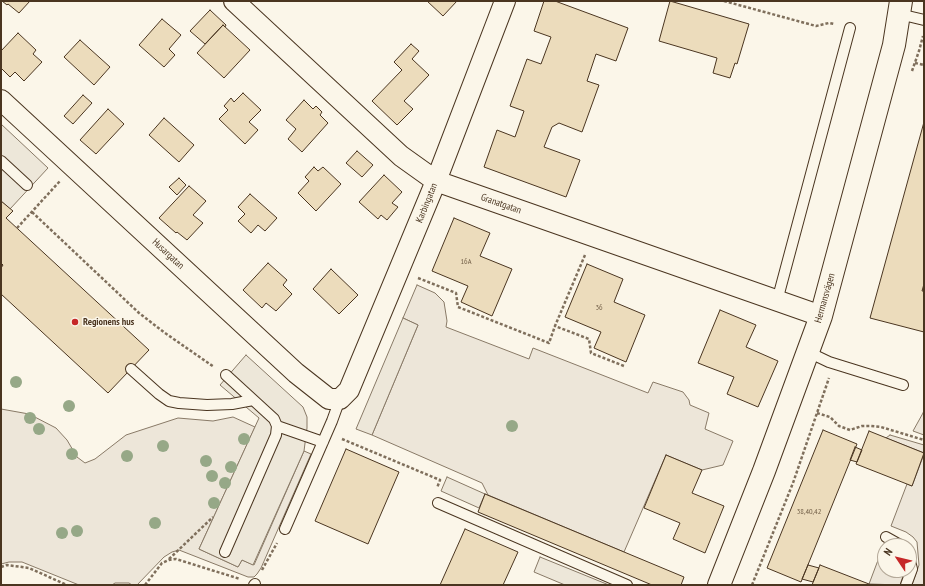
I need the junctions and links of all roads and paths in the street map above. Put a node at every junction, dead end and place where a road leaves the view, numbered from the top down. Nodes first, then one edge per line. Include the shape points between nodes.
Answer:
1 (234, 1) edge
2 (505, 1) edge
3 (724, 1) edge
4 (900, 8) edge
5 (924, 20) edge
6 (850, 28) joint
7 (894, 45) junction
8 (919, 51) dead end
9 (915, 63) dead end
10 (924, 65) edge
11 (1, 100) edge
12 (1, 161) edge
13 (73, 167) junction
14 (436, 181) junction
15 (27, 186) dead end
16 (32, 212) junction
17 (17, 228) dead end
18 (593, 236) junction
19 (399, 270) junction
20 (777, 300) junction
21 (821, 316) junction
22 (556, 326) junction
23 (808, 352) junction
24 (624, 366) dead end
25 (131, 369) dead end
26 (226, 375) joint
27 (903, 385) dead end
28 (340, 399) junction
29 (253, 400) junction
30 (817, 413) dead end
31 (276, 426) junction
32 (325, 438) junction
33 (924, 440) edge
34 (438, 503) joint
35 (213, 517) dead end
36 (285, 529) joint
37 (225, 552) dead end
38 (169, 560) junction
39 (1, 567) edge
40 (254, 584) edge
41 (67, 585) edge
42 (146, 585) edge
43 (627, 585) edge
44 (719, 585) edge

1 - 14 street, Granatgatan via 401,156
2 - 14 street, Karbingatan
3 - 6 path via 816,26 829,23
4 - 5 lane
4 - 7 street, Hermansvägen
6 - 20 lane
7 - 8 path
7 - 21 street, Hermansvägen
9 - 10 path
11 - 13 street, Husargatan
12 - 15 lane
13 - 16 path
13 - 28 street, Husargatan via 296,373 328,399
14 - 18 street, Granatgatan
14 - 19 street, Karbingatan
16 - 17 path
16 - 26 path via 139,313
18 - 20 street, Granatgatan
18 - 22 path
19 - 22 path via 456,293 458,307 549,343
19 - 28 street, Karbingatan via 349,390
20 - 21 street, Granatgatan
21 - 23 street, Hermansvägen
22 - 24 path via 589,339 591,353
23 - 27 lane via 829,362
23 - 44 street, Hermansvägen
25 - 29 lane via 169,401 207,405
26 - 29 lane
28 - 32 lane
29 - 31 lane via 274,419
30 - 33 path via 830,417 843,428 850,430 862,426 881,427
31 - 32 lane
31 - 37 lane via 276,435
32 - 34 path via 440,480 432,500
32 - 36 lane
34 - 43 lane
35 - 38 path
36 - 40 path
38 - 40 path via 176,559
38 - 42 path via 162,563
39 - 41 path via 8,565 29,568

